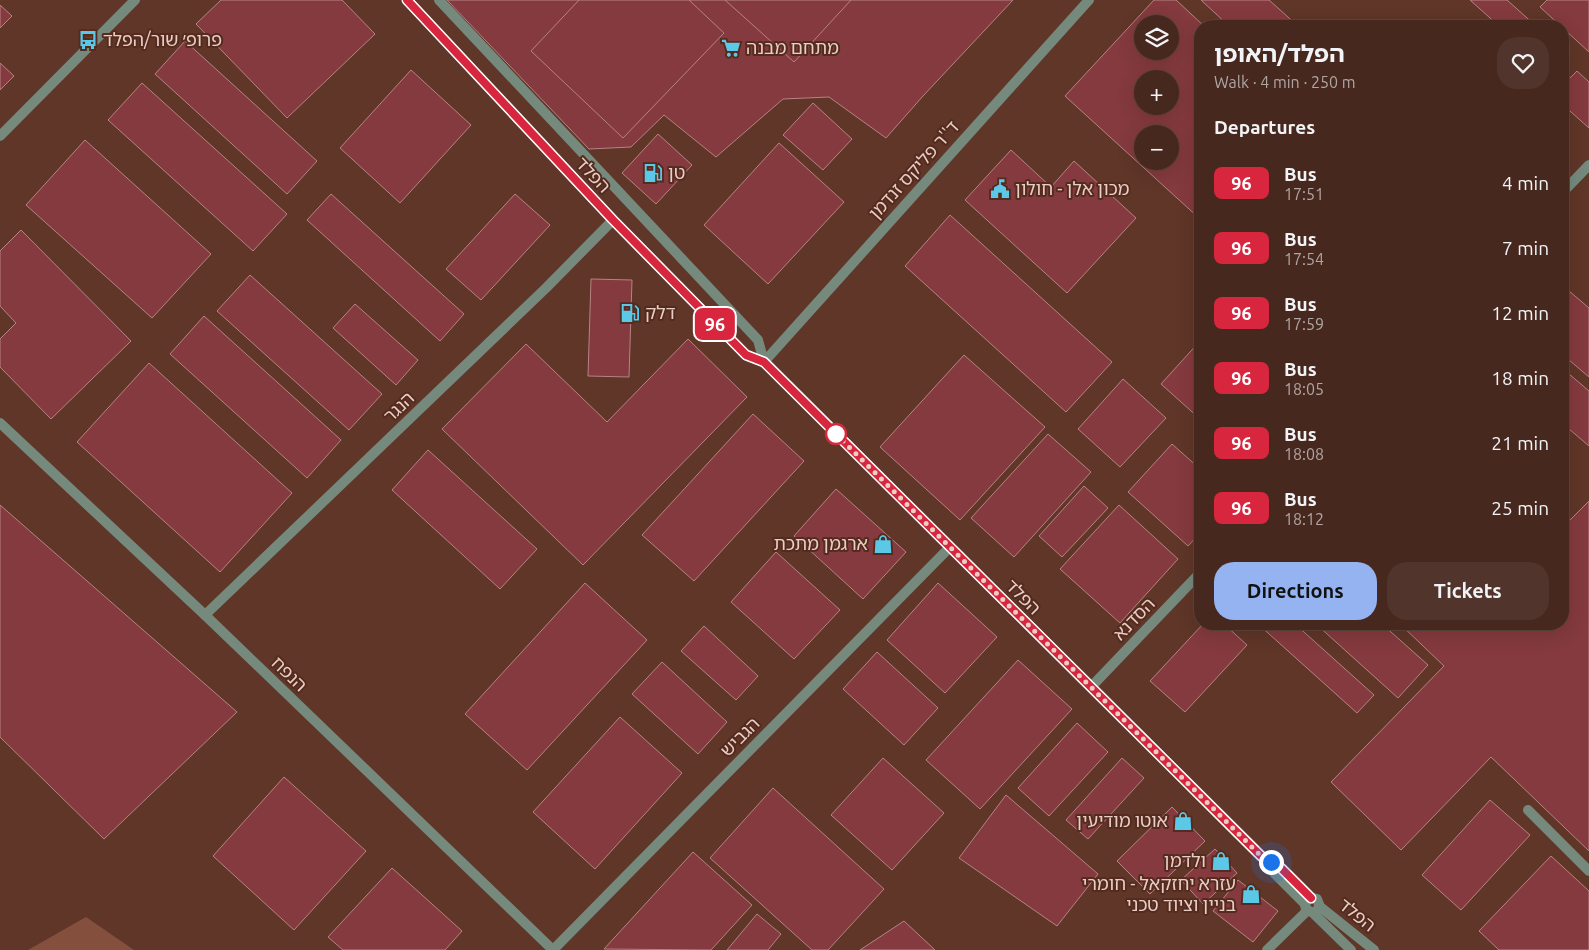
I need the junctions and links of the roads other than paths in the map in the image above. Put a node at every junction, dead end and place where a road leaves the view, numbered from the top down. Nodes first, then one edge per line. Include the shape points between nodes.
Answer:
1 (135, 0) edge
2 (407, 0) edge
3 (439, 0) edge
4 (1089, 0) edge
5 (0, 136) edge
6 (1589, 165) edge
7 (1569, 186) edge
8 (613, 220) junction
9 (764, 362) junction
10 (0, 423) edge
11 (950, 547) junction
12 (1194, 579) edge
13 (205, 615) junction
14 (1091, 687) junction
15 (1528, 810) dead end
16 (1589, 871) edge
17 (1311, 906) junction
18 (553, 950) edge
19 (1267, 950) edge
20 (1351, 950) edge
21 (1374, 950) edge

1 - 5 street
2 - 8 street, הפלד
3 - 9 street, הפלד via 758,340
4 - 9 street, ד''ר פליקס זנדמן
6 - 7 street
8 - 9 street, הפלד via 746,355
8 - 13 street, הנגר
9 - 11 street, הפלד
10 - 13 street, הנפח
11 - 14 street, הפלד
11 - 18 street, הגביש
12 - 14 street, הסדנא
13 - 18 street, הנפח
14 - 17 street, הפלד
15 - 16 street
17 - 19 street
17 - 20 street, הפלד
17 - 21 street, הפלד

